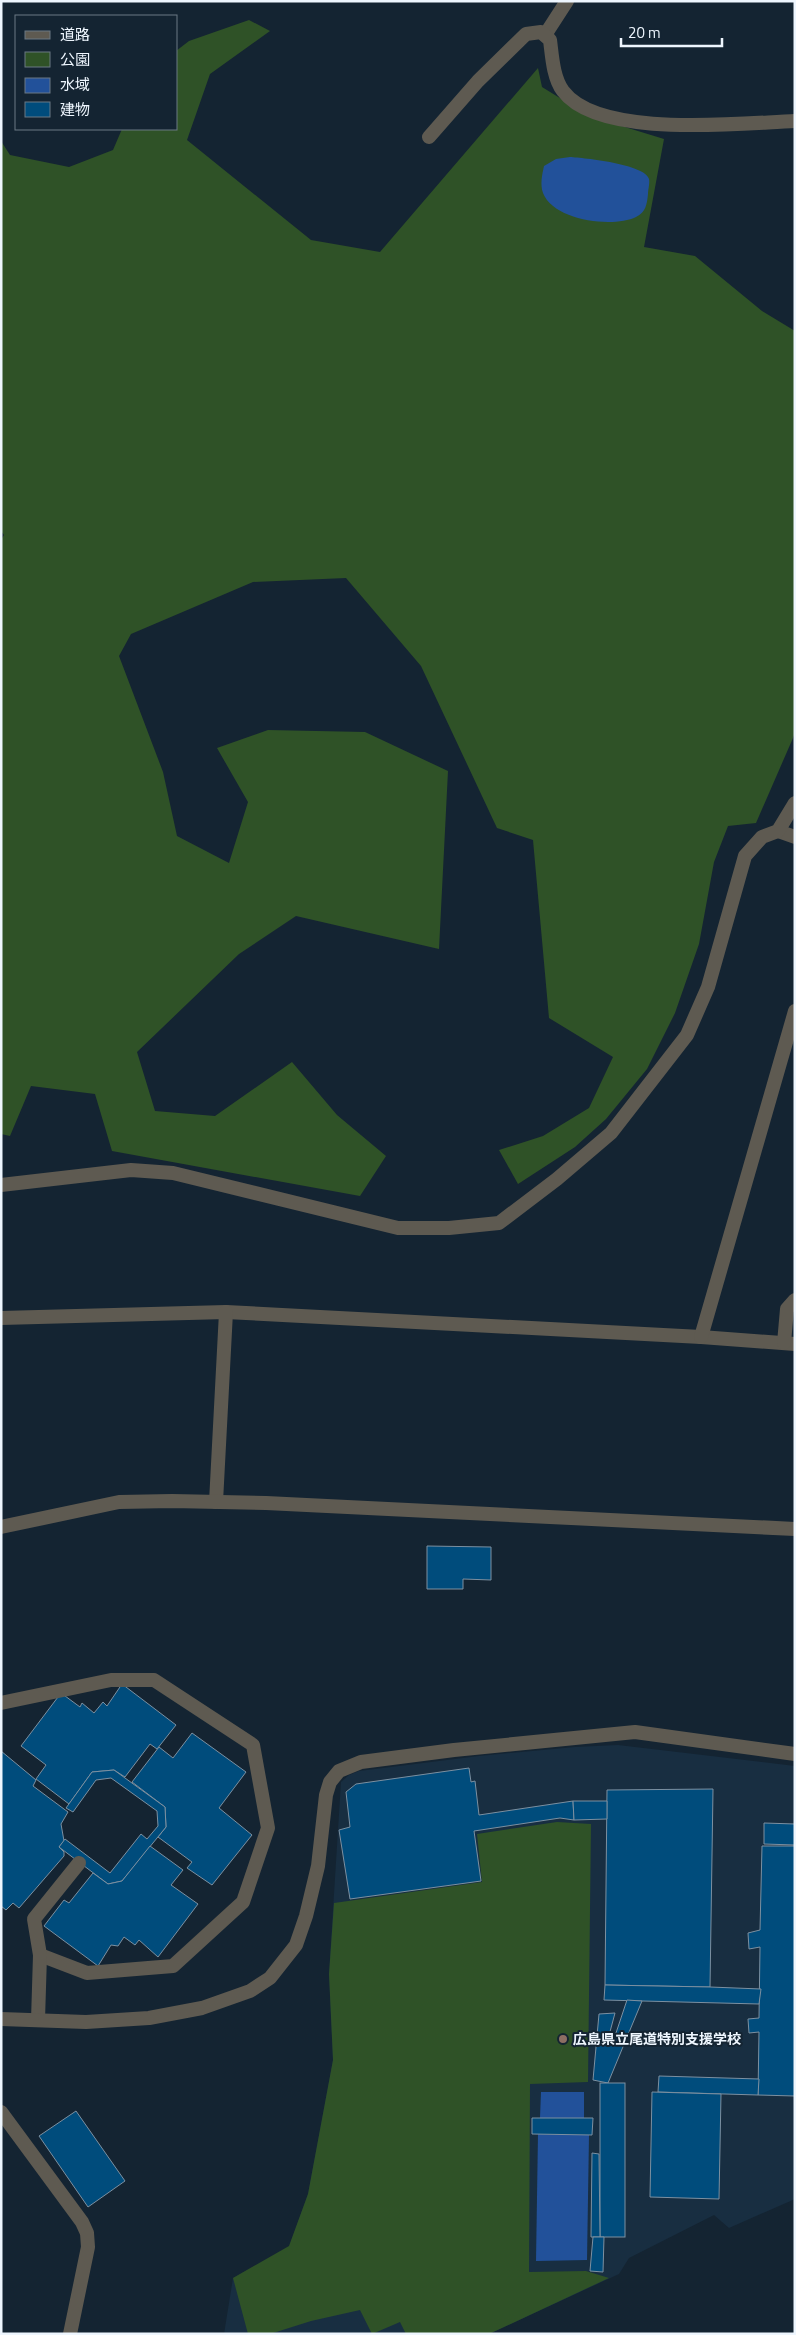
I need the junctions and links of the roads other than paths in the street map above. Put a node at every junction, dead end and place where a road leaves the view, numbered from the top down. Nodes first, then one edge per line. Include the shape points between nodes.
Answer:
1 (567, 1) edge
2 (545, 35) junction
3 (795, 121) edge
4 (430, 137) dead end
5 (795, 803) edge
6 (778, 831) junction
7 (795, 837) edge
8 (795, 1011) edge
9 (1, 1185) edge
10 (795, 1300) edge
11 (226, 1312) junction
12 (1, 1318) edge
13 (701, 1337) junction
14 (789, 1344) edge
15 (216, 1502) junction
16 (1, 1527) edge
17 (795, 1529) edge
18 (1, 1704) edge
19 (795, 1754) edge
20 (79, 1863) dead end
21 (40, 1954) junction
22 (1, 2019) edge
23 (38, 2020) junction
24 (1, 2112) edge
25 (70, 2334) edge

1 - 2 street
2 - 3 street via 550,40 561,89 572,102 593,112 664,125
2 - 4 street via 541,32 526,34 478,81
5 - 6 street
6 - 7 street
6 - 9 street via 762,837 746,856 708,987 687,1035 611,1133 498,1223 449,1228 398,1228 173,1173 130,1170
8 - 13 street
10 - 14 street via 788,1309
11 - 12 street
11 - 13 street
11 - 15 street
13 - 14 street
15 - 16 street via 119,1502
15 - 17 street
18 - 21 street via 111,1680 154,1680 253,1745 268,1828 243,1902 173,1966 87,1972
19 - 23 street via 635,1732 361,1762 339,1771 330,1782 318,1866 306,1916 296,1944 270,1978 250,1991 202,2008 149,2018 86,2022
20 - 21 street via 34,1919
21 - 23 street
22 - 23 street
24 - 25 street via 82,2222 86,2233 88,2247

